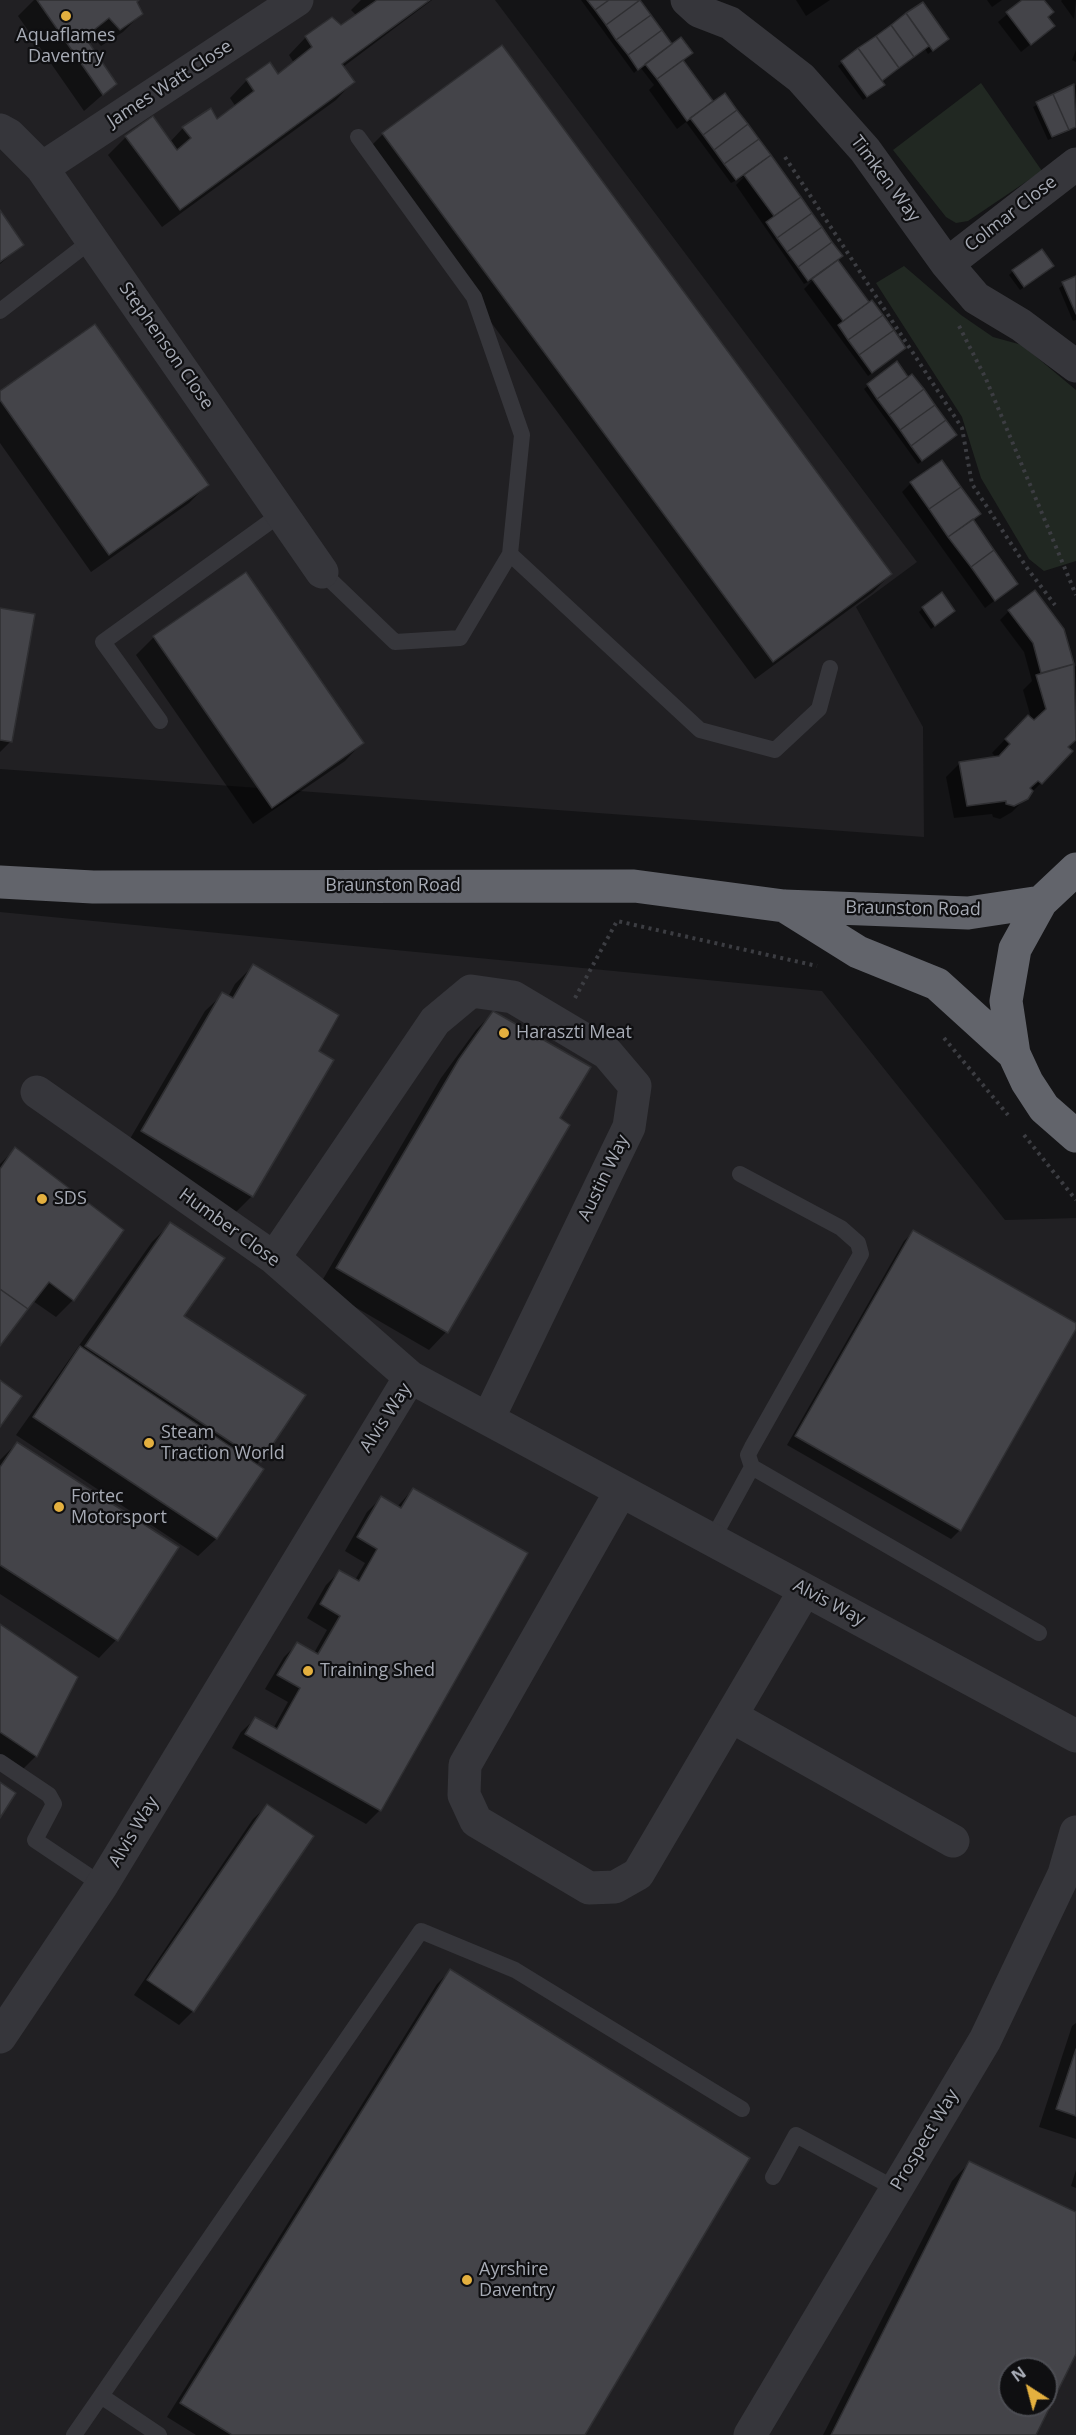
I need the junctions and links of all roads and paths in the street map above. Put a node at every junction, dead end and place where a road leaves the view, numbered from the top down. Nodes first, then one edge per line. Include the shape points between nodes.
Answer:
1 (297, 0) edge
2 (687, 0) edge
3 (0, 130) edge
4 (358, 137) dead end
5 (785, 157) dead end
6 (1076, 164) edge
7 (42, 168) junction
8 (92, 240) junction
9 (947, 264) junction
10 (0, 311) edge
11 (953, 317) dead end
12 (1076, 366) edge
13 (282, 513) junction
14 (510, 554) junction
15 (322, 572) joint
16 (1076, 595) edge
17 (1055, 605) dead end
18 (830, 668) dead end
19 (160, 721) dead end
20 (1076, 869) edge
21 (0, 882) edge
22 (1041, 902) junction
23 (784, 906) junction
24 (825, 968) dead end
25 (560, 1024) junction
26 (939, 1032) dead end
27 (1014, 1054) junction
28 (37, 1092) dead end
29 (1012, 1121) dead end
30 (1020, 1130) dead end
31 (1076, 1136) edge
32 (740, 1174) dead end
33 (1076, 1200) edge
34 (274, 1258) junction
35 (410, 1377) junction
36 (488, 1419) junction
37 (752, 1467) junction
38 (621, 1491) junction
39 (712, 1540) junction
40 (804, 1590) junction
41 (1039, 1633) dead end
42 (731, 1716) junction
43 (1076, 1736) edge
44 (0, 1762) edge
45 (1076, 1832) edge
46 (954, 1841) dead end
47 (1070, 1876) edge
48 (102, 1885) junction
49 (0, 2037) edge
50 (742, 2109) dead end
51 (773, 2177) dead end
52 (896, 2189) junction
53 (101, 2396) junction
54 (74, 2435) edge
55 (159, 2435) edge
56 (750, 2435) edge

1 - 7 street, James Watt Close
2 - 9 street, Timken Way via 699,11 730,22 801,78 865,150
3 - 7 street, Stephenson Close
4 - 14 lane via 474,297 522,435
5 - 17 path via 962,428 972,484
6 - 9 street, Colmar Close
7 - 8 street, Stephenson Close
8 - 10 lane
8 - 13 street, Stephenson Close
9 - 12 street, Timken Way via 976,298
11 - 16 path via 986,379
13 - 15 street, Stephenson Close
13 - 19 lane via 103,642
14 - 15 lane via 460,638 395,642
14 - 18 lane via 700,730 775,750 819,709
20 - 22 highway
21 - 23 highway, Braunston Road via 93,887 634,886
22 - 23 highway, Braunston Road via 968,912
22 - 27 highway via 1015,949 1006,1001
23 - 27 highway, Braunston Road via 858,952 936,984
24 - 25 path via 617,921
25 - 34 street, Austin Way via 513,997 471,991 435,1021
25 - 36 street, Austin Way via 607,1053 635,1086 629,1127
26 - 29 path
27 - 31 highway via 1044,1108
28 - 34 street, Humber Close
30 - 33 path
32 - 37 lane via 841,1228 858,1243 861,1254 752,1447 748,1455
34 - 35 street, Humber Close
35 - 36 street, Alvis Way
35 - 48 street, Alvis Way
36 - 38 street, Alvis Way
37 - 39 lane
37 - 41 lane
38 - 39 street, Alvis Way
38 - 42 street via 465,1765 464,1795 476,1821 589,1888 615,1887 638,1874
39 - 40 street, Alvis Way
40 - 42 street
40 - 43 street, Alvis Way
42 - 46 street
44 - 48 lane via 49,1795 54,1804 35,1840
45 - 47 street, Prospect Way
47 - 52 street, Prospect Way via 985,2040
48 - 49 street, Alvis Way
50 - 53 lane via 515,1970 422,1931
51 - 52 lane via 796,2135
52 - 56 street, Prospect Way
53 - 54 lane
53 - 55 lane

